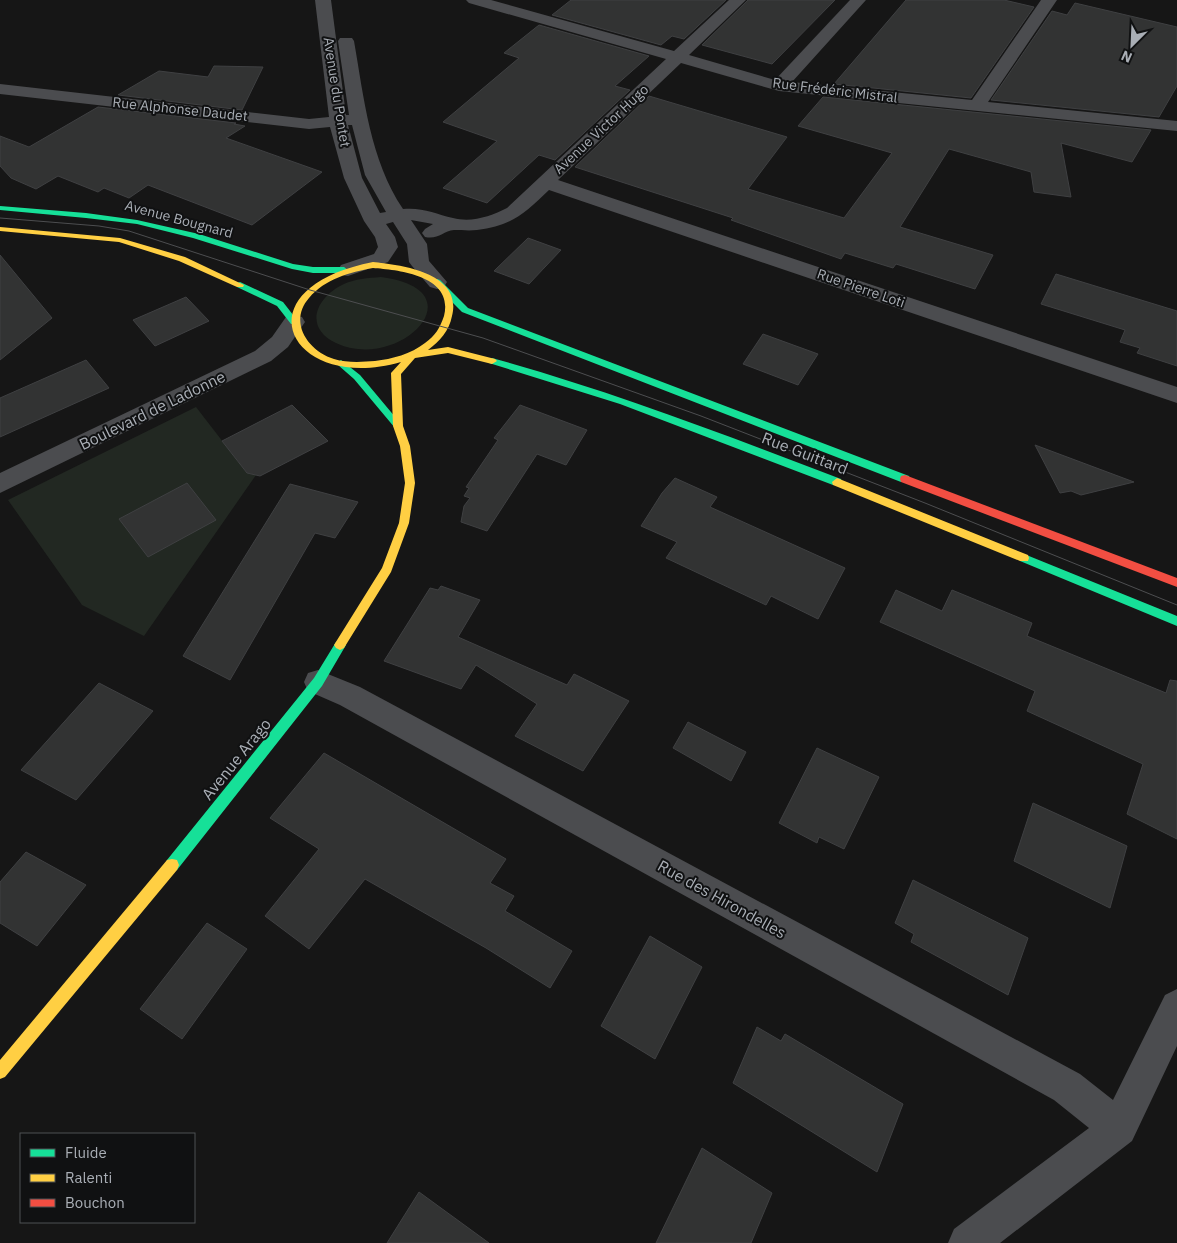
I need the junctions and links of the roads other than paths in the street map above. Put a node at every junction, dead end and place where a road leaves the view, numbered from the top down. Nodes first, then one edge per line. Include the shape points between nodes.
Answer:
1 (323, 0) edge
2 (339, 0) edge
3 (474, 0) edge
4 (738, 0) edge
5 (858, 0) edge
6 (1049, 0) edge
7 (537, 4) dead end
8 (524, 14) junction
9 (676, 58) junction
10 (779, 86) junction
11 (0, 89) edge
12 (977, 106) junction
13 (359, 119) junction
14 (338, 122) junction
15 (1177, 126) edge
16 (545, 182) junction
17 (0, 208) edge
18 (397, 215) junction
19 (374, 221) junction
20 (449, 224) junction
21 (0, 229) edge
22 (417, 244) junction
23 (348, 270) junction
24 (437, 282) junction
25 (294, 322) junction
26 (412, 355) junction
27 (341, 364) junction
28 (1177, 395) edge
29 (398, 426) junction
30 (0, 484) edge
31 (1177, 583) edge
32 (1177, 621) edge
33 (318, 682) junction
34 (1177, 1008) edge
35 (0, 1072) edge
36 (1119, 1128) junction
37 (968, 1243) edge

1 - 14 street, Avenue du Pontet
2 - 13 street, Avenue du Pontet
3 - 8 street, Rue Frédéric Mistral
4 - 9 street, Avenue Victor Hugo
5 - 10 street
6 - 12 street
7 - 8 street
8 - 9 street, Rue Frédéric Mistral
9 - 10 street, Rue Frédéric Mistral
9 - 16 street, Avenue Victor Hugo
10 - 12 street, Rue Frédéric Mistral
11 - 14 street, Rue Alphonse Daudet via 309,124
12 - 15 street, Rue Frédéric Mistral
13 - 14 street, Rue Alphonse Daudet
13 - 18 street, Avenue du Pontet via 374,175
14 - 19 street, Avenue du Pontet via 353,178
16 - 20 street, Avenue Victor Hugo via 514,212 500,220 473,226
16 - 28 street, Rue Pierre Loti
17 - 23 main road, Avenue Bougnard via 140,222 292,266
18 - 19 street, Avenue Victor Hugo
18 - 20 street, Avenue Victor Hugo via 406,213 436,218
18 - 22 street, Avenue du Pontet
19 - 23 street, Avenue du Pontet via 385,237 386,252 381,258
20 - 22 street
21 - 25 main road via 91,236 146,247 262,294 280,304
22 - 24 street, Avenue du Pontet via 419,262
23 - 24 main road via 373,265 398,266 420,272
23 - 25 main road via 327,278 310,290 298,306
24 - 26 main road via 449,303 446,327 432,342
24 - 31 main road, Rue Guittard via 465,310
25 - 27 main road via 297,336 307,348
25 - 30 street, Boulevard de Ladonne via 280,342 263,356
26 - 27 main road via 365,366
26 - 29 main road, Avenue Arago via 396,373
26 - 32 main road, Rue Guittard via 448,350 468,354 532,371 692,426 919,514
27 - 29 main road, Avenue Arago via 357,377
29 - 33 main road, Avenue Arago via 405,446 410,482 404,523 387,569
33 - 35 main road, Avenue Arago
33 - 36 street, Rue des Hirondelles via 368,705 1067,1087
34 - 36 street
36 - 37 street

